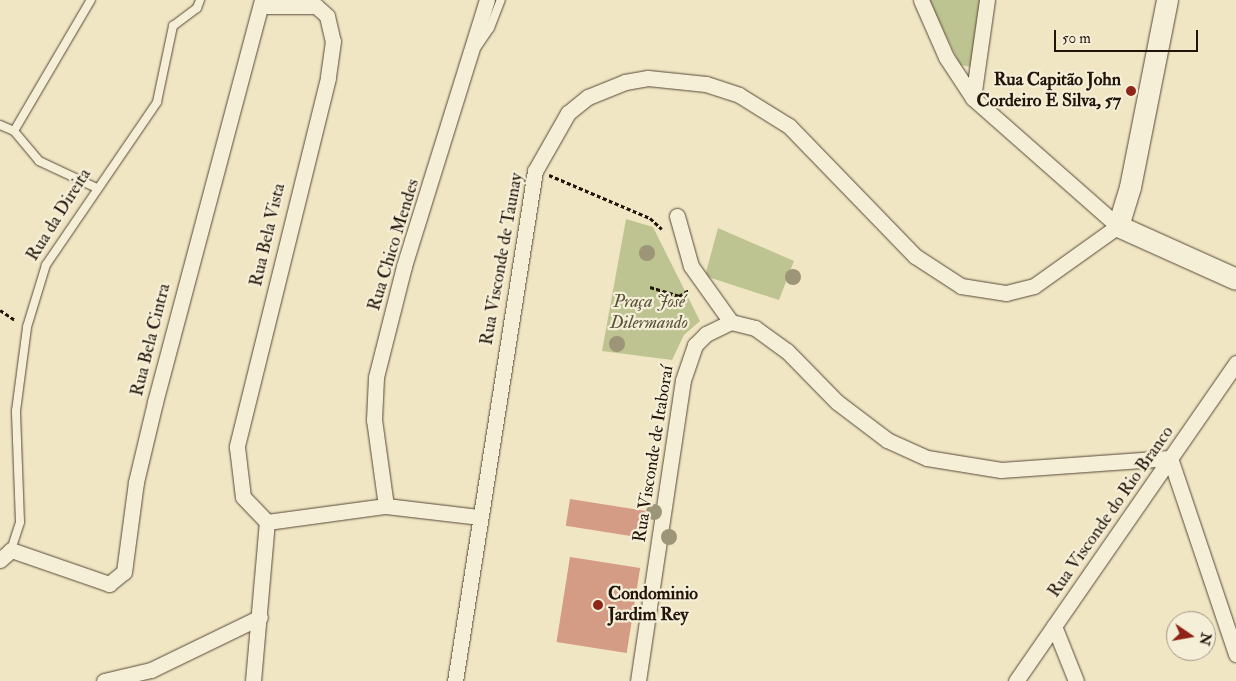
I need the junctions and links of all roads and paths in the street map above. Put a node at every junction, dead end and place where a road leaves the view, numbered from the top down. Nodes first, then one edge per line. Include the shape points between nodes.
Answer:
1 (91, 0) edge
2 (200, 0) edge
3 (487, 0) edge
4 (501, 0) edge
5 (920, 0) edge
6 (988, 0) edge
7 (1167, 0) edge
8 (262, 3) edge
9 (470, 56) junction
10 (973, 98) junction
11 (0, 125) edge
12 (14, 131) junction
13 (534, 171) junction
14 (97, 188) junction
15 (677, 216) dead end
16 (1118, 226) junction
17 (666, 237) dead end
18 (1187, 260) junction
19 (1236, 279) edge
20 (689, 282) dead end
21 (650, 287) dead end
22 (1236, 291) edge
23 (685, 293) dead end
24 (695, 293) dead end
25 (0, 310) edge
26 (731, 322) junction
27 (26, 327) junction
28 (1236, 364) edge
29 (1170, 458) junction
30 (386, 506) junction
31 (480, 517) junction
32 (267, 522) junction
33 (5, 555) edge
34 (260, 617) junction
35 (1054, 626) junction
36 (1236, 654) edge
37 (104, 681) edge
38 (253, 681) edge
39 (455, 681) edge
40 (638, 681) edge
41 (1016, 681) edge
42 (1076, 681) edge

1 - 12 lane
2 - 14 lane, Rua da Direita via 197,8 173,26 157,102
3 - 9 street, Rua Chico Mendes
4 - 9 lane via 490,28
5 - 10 street via 946,57
6 - 10 street
7 - 16 street via 1130,187
8 - 32 street, Rua Bela Vista via 316,6 327,16 333,41 328,78 237,447 243,497
8 - 33 street, Rua Bela Cintra via 155,402 136,482 124,572 115,582 98,582
9 - 30 street, Rua Chico Mendes via 404,266 376,377 374,420
10 - 16 street
11 - 12 lane
12 - 14 lane via 39,161
13 - 16 street, Rua Visconde de Taunay via 568,113 588,97 625,82 688,81 739,96 769,111 808,143 915,256 961,286 1006,293 1034,286
13 - 17 path via 650,218
13 - 31 street, Rua Visconde de Taunay
14 - 27 lane, Rua da Direita via 46,265
15 - 26 street via 691,266
16 - 18 street
18 - 19 street
18 - 22 street
20 - 24 path
21 - 23 path via 670,295
25 - 27 path
26 - 29 street via 755,328 788,351 836,402 886,440 927,458 1000,470
26 - 40 street, Rua Visconde de Itaboraí via 706,334 695,345 683,380
27 - 33 lane, Rua da Direita via 16,411 20,522
28 - 29 street, Rua Visconde do Rio Branco
29 - 35 street, Rua Visconde do Rio Branco
29 - 36 street
30 - 31 street
30 - 32 street
31 - 39 street, Rua Visconde de Taunay
32 - 34 street
34 - 37 street via 151,670
34 - 38 street
35 - 41 street, Rua Visconde do Rio Branco
35 - 42 street

